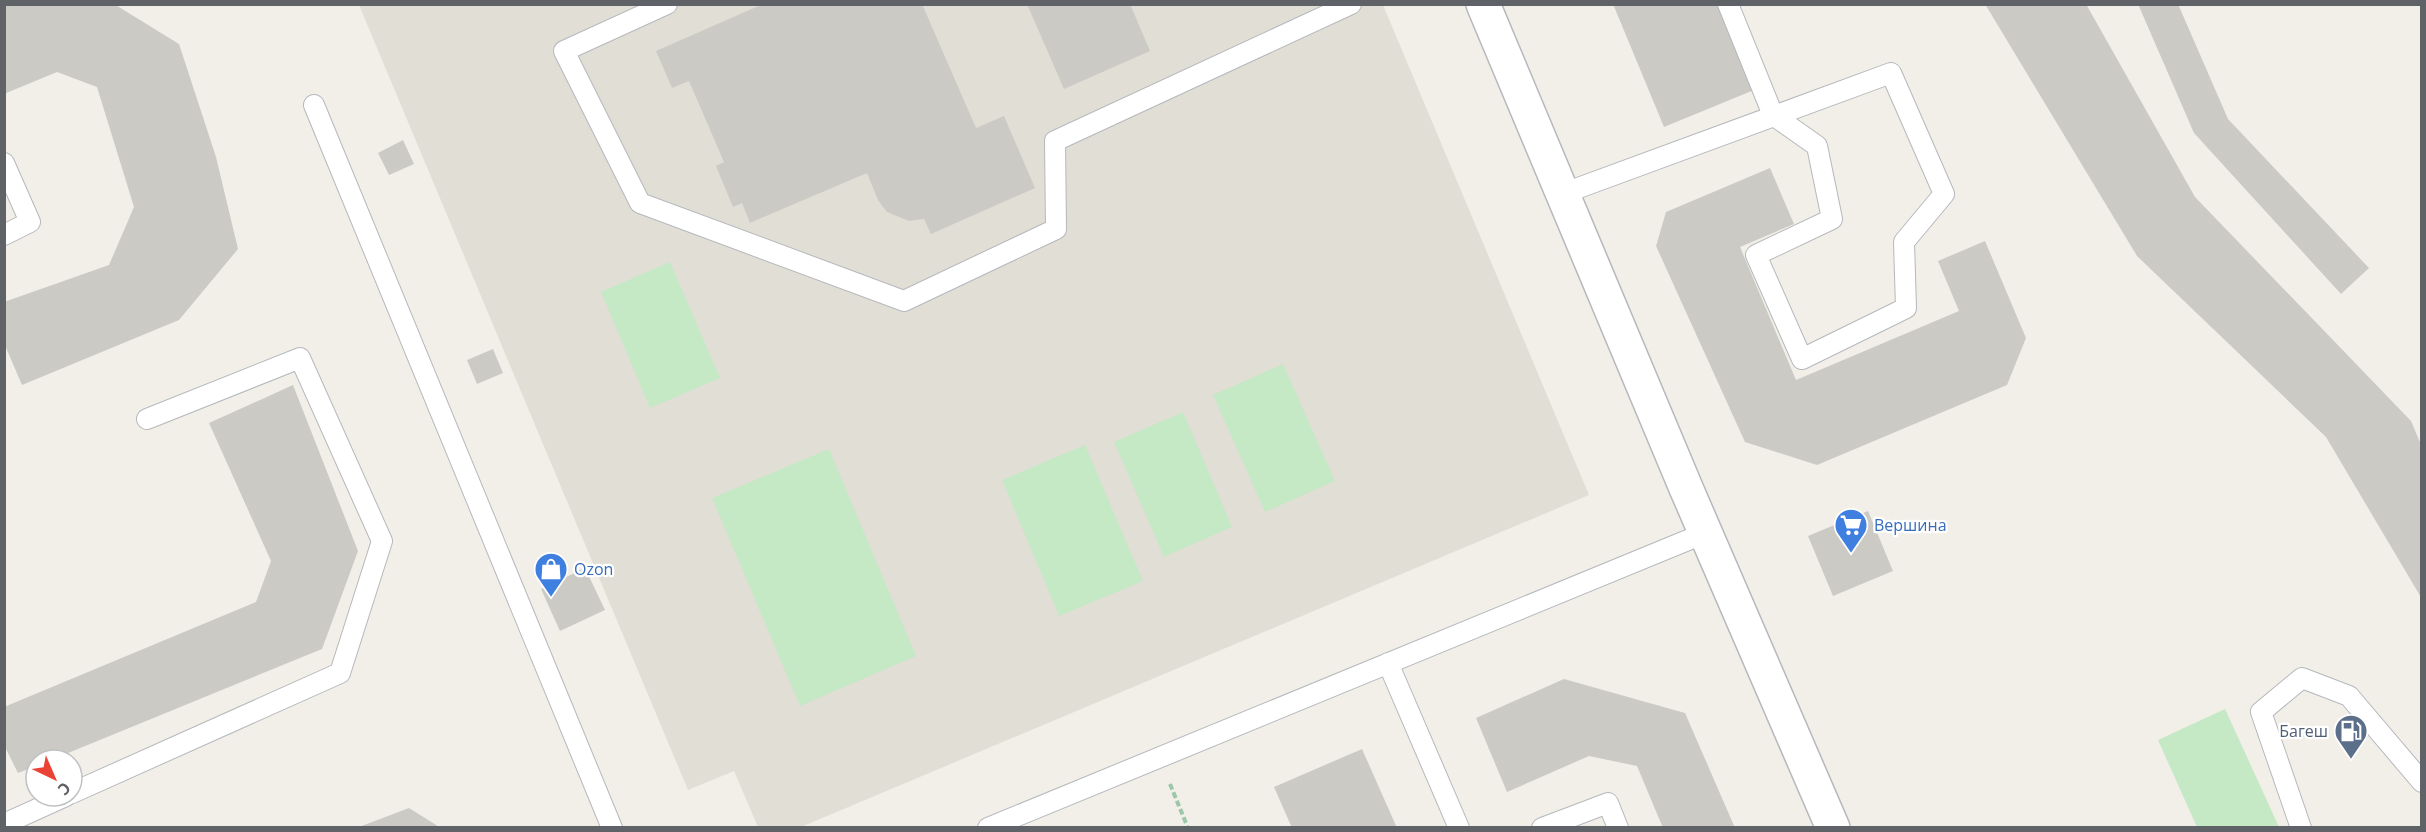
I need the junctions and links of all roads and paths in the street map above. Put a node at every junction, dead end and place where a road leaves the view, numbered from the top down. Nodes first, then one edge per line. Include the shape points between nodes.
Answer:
1 (668, 4) edge
2 (1351, 4) edge
3 (1483, 4) edge
4 (1728, 4) edge
5 (314, 105) dead end
6 (1773, 115) junction
7 (4, 163) edge
8 (1562, 194) junction
9 (4, 235) edge
10 (147, 419) dead end
11 (1705, 533) junction
12 (1388, 663) junction
13 (1159, 757) junction
14 (2421, 782) edge
15 (84, 788) edge
16 (39, 808) edge
17 (4, 824) edge
18 (612, 828) edge
19 (988, 828) edge
20 (1188, 828) edge
21 (1459, 828) edge
22 (1542, 828) edge
23 (1618, 828) edge
24 (1833, 828) edge
25 (2301, 828) edge

1 - 2 lane via 564,51 640,203 904,301 1056,229 1054,141
3 - 8 street
4 - 6 lane
5 - 18 lane
6 - 6 lane via 1891,73 1944,194 1904,242 1906,308 1802,359 1756,255 1832,219 1817,146
6 - 8 lane
7 - 9 lane via 30,222
8 - 11 street
10 - 15 lane via 300,358 382,541 340,673
11 - 12 lane
11 - 24 street
12 - 13 lane
12 - 21 lane
13 - 19 lane
13 - 20 path
14 - 25 lane via 2349,696 2302,678 2261,712
16 - 17 lane
22 - 23 lane via 1608,803

